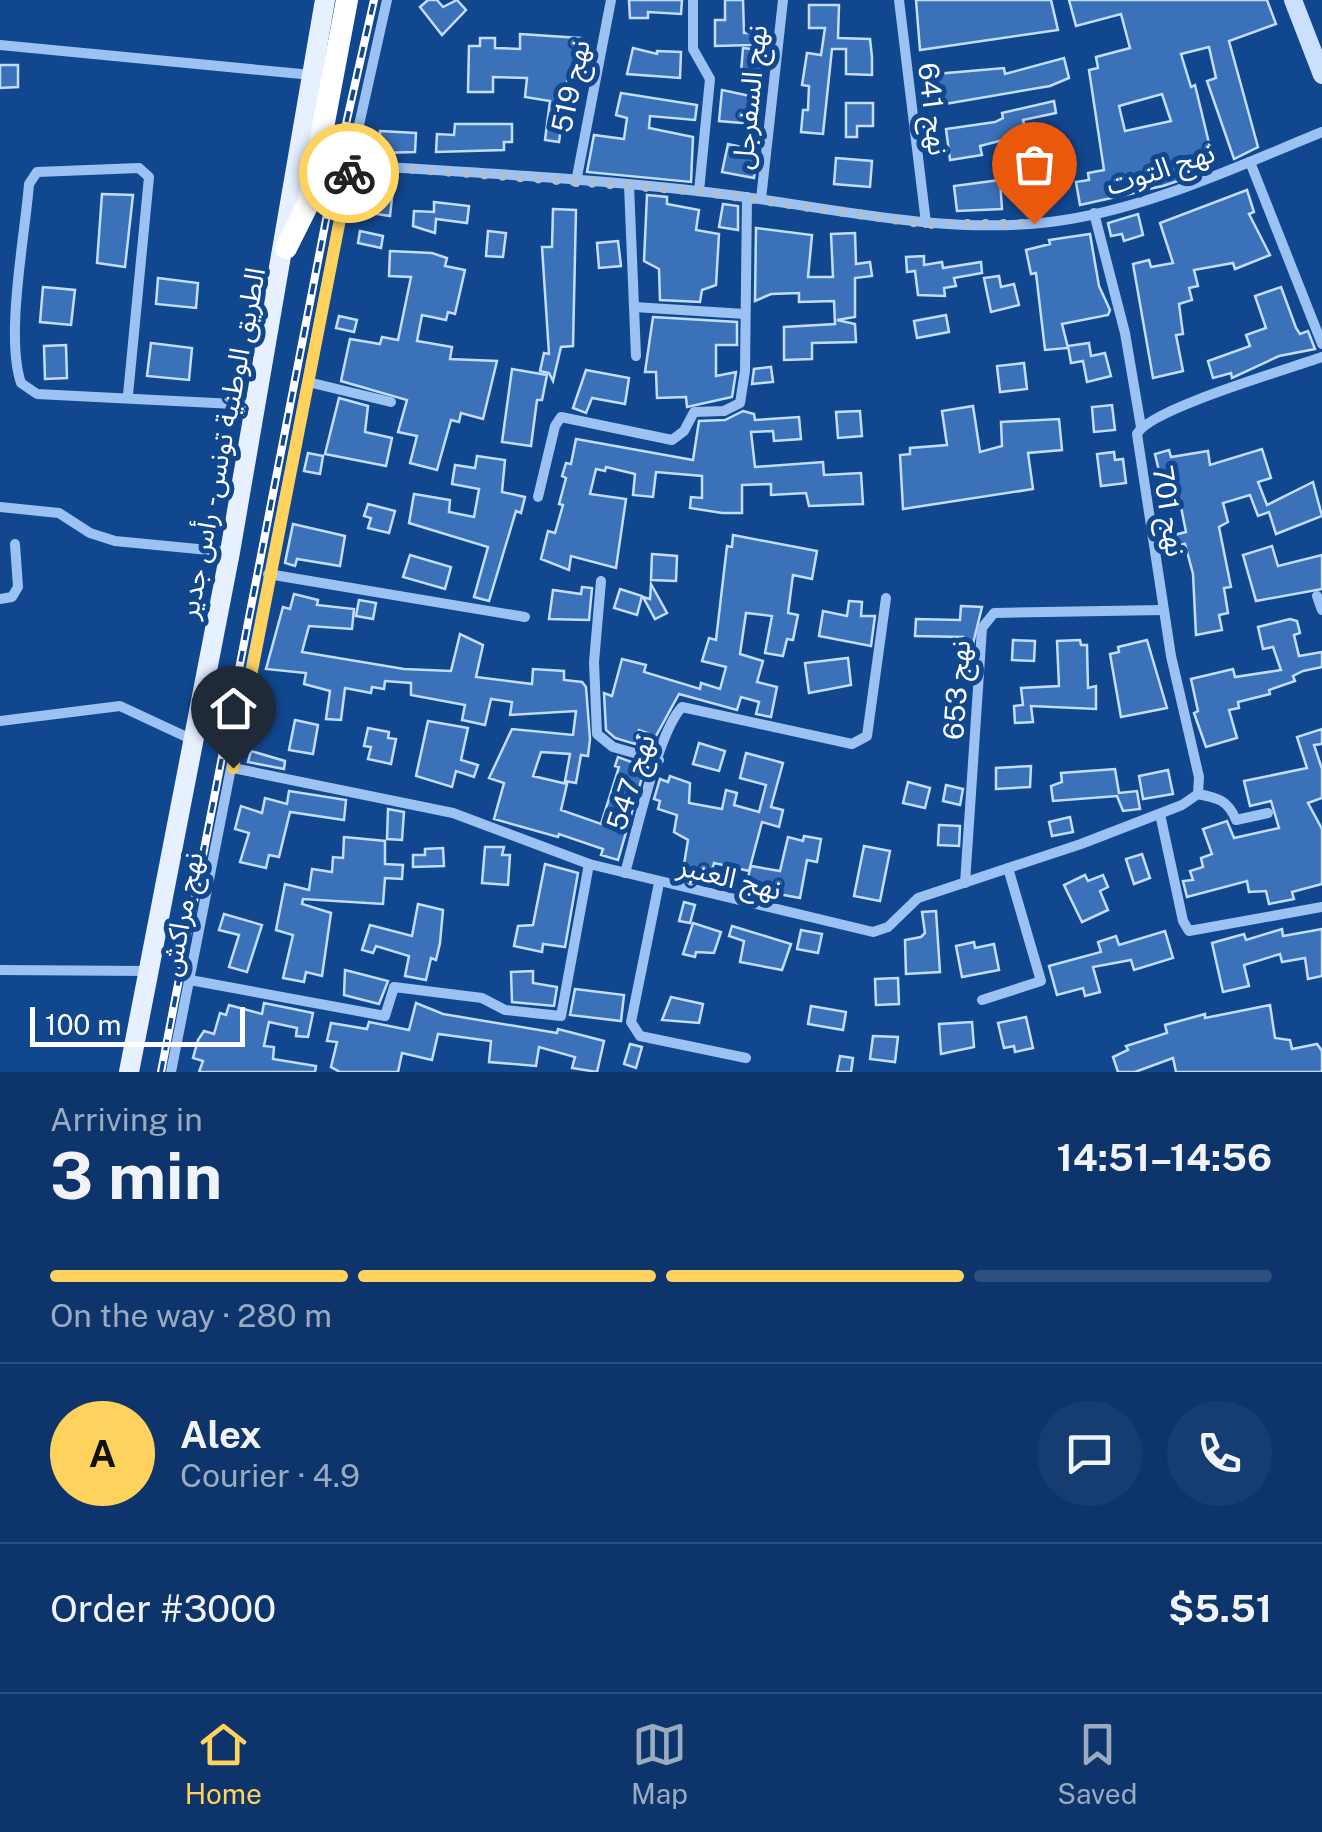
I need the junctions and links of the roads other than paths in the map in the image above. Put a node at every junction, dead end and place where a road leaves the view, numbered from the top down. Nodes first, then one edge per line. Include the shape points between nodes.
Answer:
1 (326, 0) edge
2 (348, 0) edge
3 (387, 0) edge
4 (611, 0) edge
5 (693, 0) edge
6 (783, 0) edge
7 (899, 0) edge
8 (1293, 0) edge
9 (0, 46) edge
10 (312, 75) junction
11 (1322, 75) edge
12 (1322, 132) edge
13 (1250, 162) junction
14 (350, 164) junction
15 (576, 182) junction
16 (629, 184) junction
17 (699, 191) junction
18 (747, 198) junction
19 (760, 199) junction
20 (1094, 213) junction
21 (926, 224) junction
22 (286, 248) junction
23 (634, 307) junction
24 (745, 314) junction
25 (1322, 344) edge
26 (0, 353) edge
27 (16, 354) junction
28 (636, 356) dead end
29 (1322, 357) edge
30 (308, 382) junction
31 (128, 395) junction
32 (391, 402) dead end
33 (254, 405) junction
34 (1140, 427) junction
35 (538, 497) dead end
36 (0, 507) edge
37 (15, 544) dead end
38 (230, 552) junction
39 (268, 574) junction
40 (600, 581) dead end
41 (1317, 596) dead end
42 (886, 598) dead end
43 (0, 599) edge
44 (1163, 610) junction
45 (1322, 610) edge
46 (525, 617) dead end
47 (0, 721) edge
48 (193, 740) junction
49 (659, 760) junction
50 (233, 768) junction
51 (1198, 794) junction
52 (1268, 813) dead end
53 (1160, 814) junction
54 (589, 864) junction
55 (1008, 868) junction
56 (625, 873) junction
57 (659, 883) junction
58 (965, 883) junction
59 (1322, 907) edge
60 (0, 970) edge
61 (148, 971) junction
62 (190, 980) junction
63 (982, 1000) dead end
64 (746, 1058) dead end
65 (129, 1072) edge
66 (171, 1072) edge

1 - 10 main road, الطريق الوطنية تونس - رأس جدير
2 - 22 highway via 309,202
3 - 14 street, نهج مراكش
4 - 15 street, نهج 519
5 - 17 street via 693,49 710,80
6 - 19 street, نهج السفرجل
7 - 21 street, نهج 641
8 - 11 street
9 - 10 street
10 - 22 main road, الطريق الوطنية تونس - رأس جدير
12 - 13 street, نهج التوت
13 - 20 street, نهج التوت
13 - 25 street
14 - 15 street, نهج التوت
14 - 30 street, نهج مراكش
15 - 16 street, نهج التوت
16 - 17 street, نهج التوت
16 - 23 street
17 - 18 street, نهج التوت
18 - 19 street, نهج التوت
18 - 24 street
19 - 21 street, نهج التوت
20 - 21 street, نهج التوت via 1013,226
20 - 34 street, نهج 701 via 1125,333
22 - 33 main road, الطريق الوطنية تونس - رأس جدير
23 - 24 street
23 - 28 street
24 - 35 street via 744,382 736,408 694,412 672,440 562,417
26 - 27 street
27 - 31 street via 21,383 37,394
27 - 31 street via 31,176 45,170 142,169 149,177
29 - 34 street
30 - 32 street
30 - 39 street, نهج مراكش
31 - 33 street
33 - 38 main road, الطريق الوطنية تونس - رأس جدير
34 - 44 street, نهج 701 via 1136,445
36 - 38 street via 59,513 115,541
37 - 43 street via 18,587 12,598
38 - 48 main road, الطريق الوطنية تونس - رأس جدير
39 - 46 street
39 - 50 street, نهج مراكش
40 - 49 street via 597,734 613,747
41 - 45 street
42 - 49 street, نهج 547 via 866,736 852,744 682,707
44 - 51 street, نهج 701
44 - 58 street, نهج 653 via 994,614 982,628
47 - 48 street via 120,706
48 - 61 main road, الطريق الوطنية تونس - رأس جدير
49 - 56 street, نهج 547
50 - 54 street, نهج العنبر via 453,813
50 - 62 street, نهج مراكش
51 - 52 street via 1220,798 1236,820
51 - 53 street, نهج العنبر
53 - 55 street, نهج العنبر
53 - 59 street via 1190,931
54 - 56 street, نهج العنبر
54 - 62 street via 561,1016 505,1010 482,998 410,986 394,988 386,1016
55 - 58 street, نهج العنبر
55 - 63 street via 1040,982
56 - 57 street, نهج العنبر
57 - 58 street, نهج العنبر via 873,932 888,927 918,898
57 - 64 street via 630,1022 640,1036
60 - 61 street
61 - 65 main road, الطريق الوطنية تونس - رأس جدير
62 - 66 street, نهج مراكش

